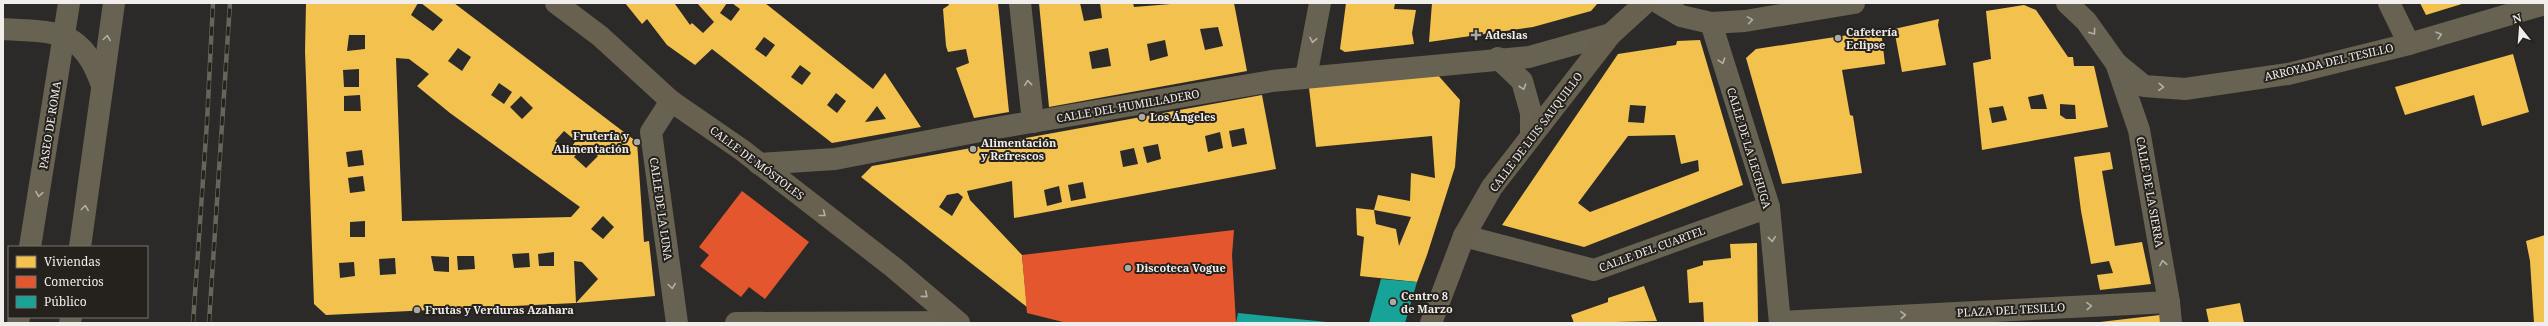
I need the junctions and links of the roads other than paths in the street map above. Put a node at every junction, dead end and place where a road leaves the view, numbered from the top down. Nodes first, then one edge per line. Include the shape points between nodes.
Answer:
1 (69, 3) edge
2 (114, 3) edge
3 (556, 3) edge
4 (1020, 3) edge
5 (1320, 3) edge
6 (1645, 3) edge
7 (1659, 3) edge
8 (1854, 3) edge
9 (2067, 3) edge
10 (2389, 3) edge
11 (2543, 11) edge
12 (1710, 23) junction
13 (3, 29) edge
14 (1611, 34) junction
15 (65, 35) junction
16 (2409, 44) junction
17 (1498, 58) junction
18 (2116, 63) junction
19 (1306, 77) junction
20 (101, 83) junction
21 (671, 100) junction
22 (1033, 122) junction
23 (1531, 134) junction
24 (759, 164) junction
25 (1768, 207) junction
26 (1464, 236) junction
27 (30, 246) edge
28 (80, 246) edge
29 (2170, 312) edge
30 (957, 322) edge
31 (1780, 322) edge
32 (677, 323) edge
33 (736, 323) edge
34 (1431, 323) edge

1 - 15 street, PASEO DE ROMA
20 -> 2 street
3 - 21 main road, CALLE DE MÓSTOLES via 600,36
22 -> 4 street
5 -> 19 street
6 - 14 main road, CALLE DE LUIS SAUQUILLO
7 - 12 street via 1681,16
12 -> 8 street via 1745,21
9 -> 18 street via 2086,21
10 - 16 street
16 -> 11 street, ARROYADA DEL TESILLO
12 -> 25 street, CALLE DE LA LECHUGA
13 - 15 street
14 - 17 street, CALLE DEL HUMILLADERO via 1529,57
14 - 23 main road, CALLE DE LUIS SAUQUILLO
15 - 20 street via 83,48 95,64
15 -> 27 street, PASEO DE ROMA
18 -> 16 street, ARROYADA DEL TESILLO via 2144,86 2186,89 2288,74
17 - 19 street, CALLE DEL HUMILLADERO
17 -> 23 street via 1522,82 1531,113
29 -> 18 street, CALLE DE LA SIERRA via 2139,130
19 - 22 street, CALLE DEL HUMILLADERO
28 -> 20 street
21 - 24 main road, CALLE DE MÓSTOLES
21 -> 32 street, CALLE DE LA LUNA via 651,132
22 - 24 street, CALLE DEL HUMILLADERO via 835,159
23 - 26 main road, CALLE DE LUIS SAUQUILLO via 1492,187
24 -> 30 main road, CALLE DE MÓSTOLES via 893,268
25 - 26 street, CALLE DEL CUARTEL via 1594,270
25 -> 31 street, CALLE DE LA LECHUGA
26 - 34 main road, CALLE DE LUIS SAUQUILLO
31 -> 29 street, PLAZA DEL TESILLO
30 - 33 street

